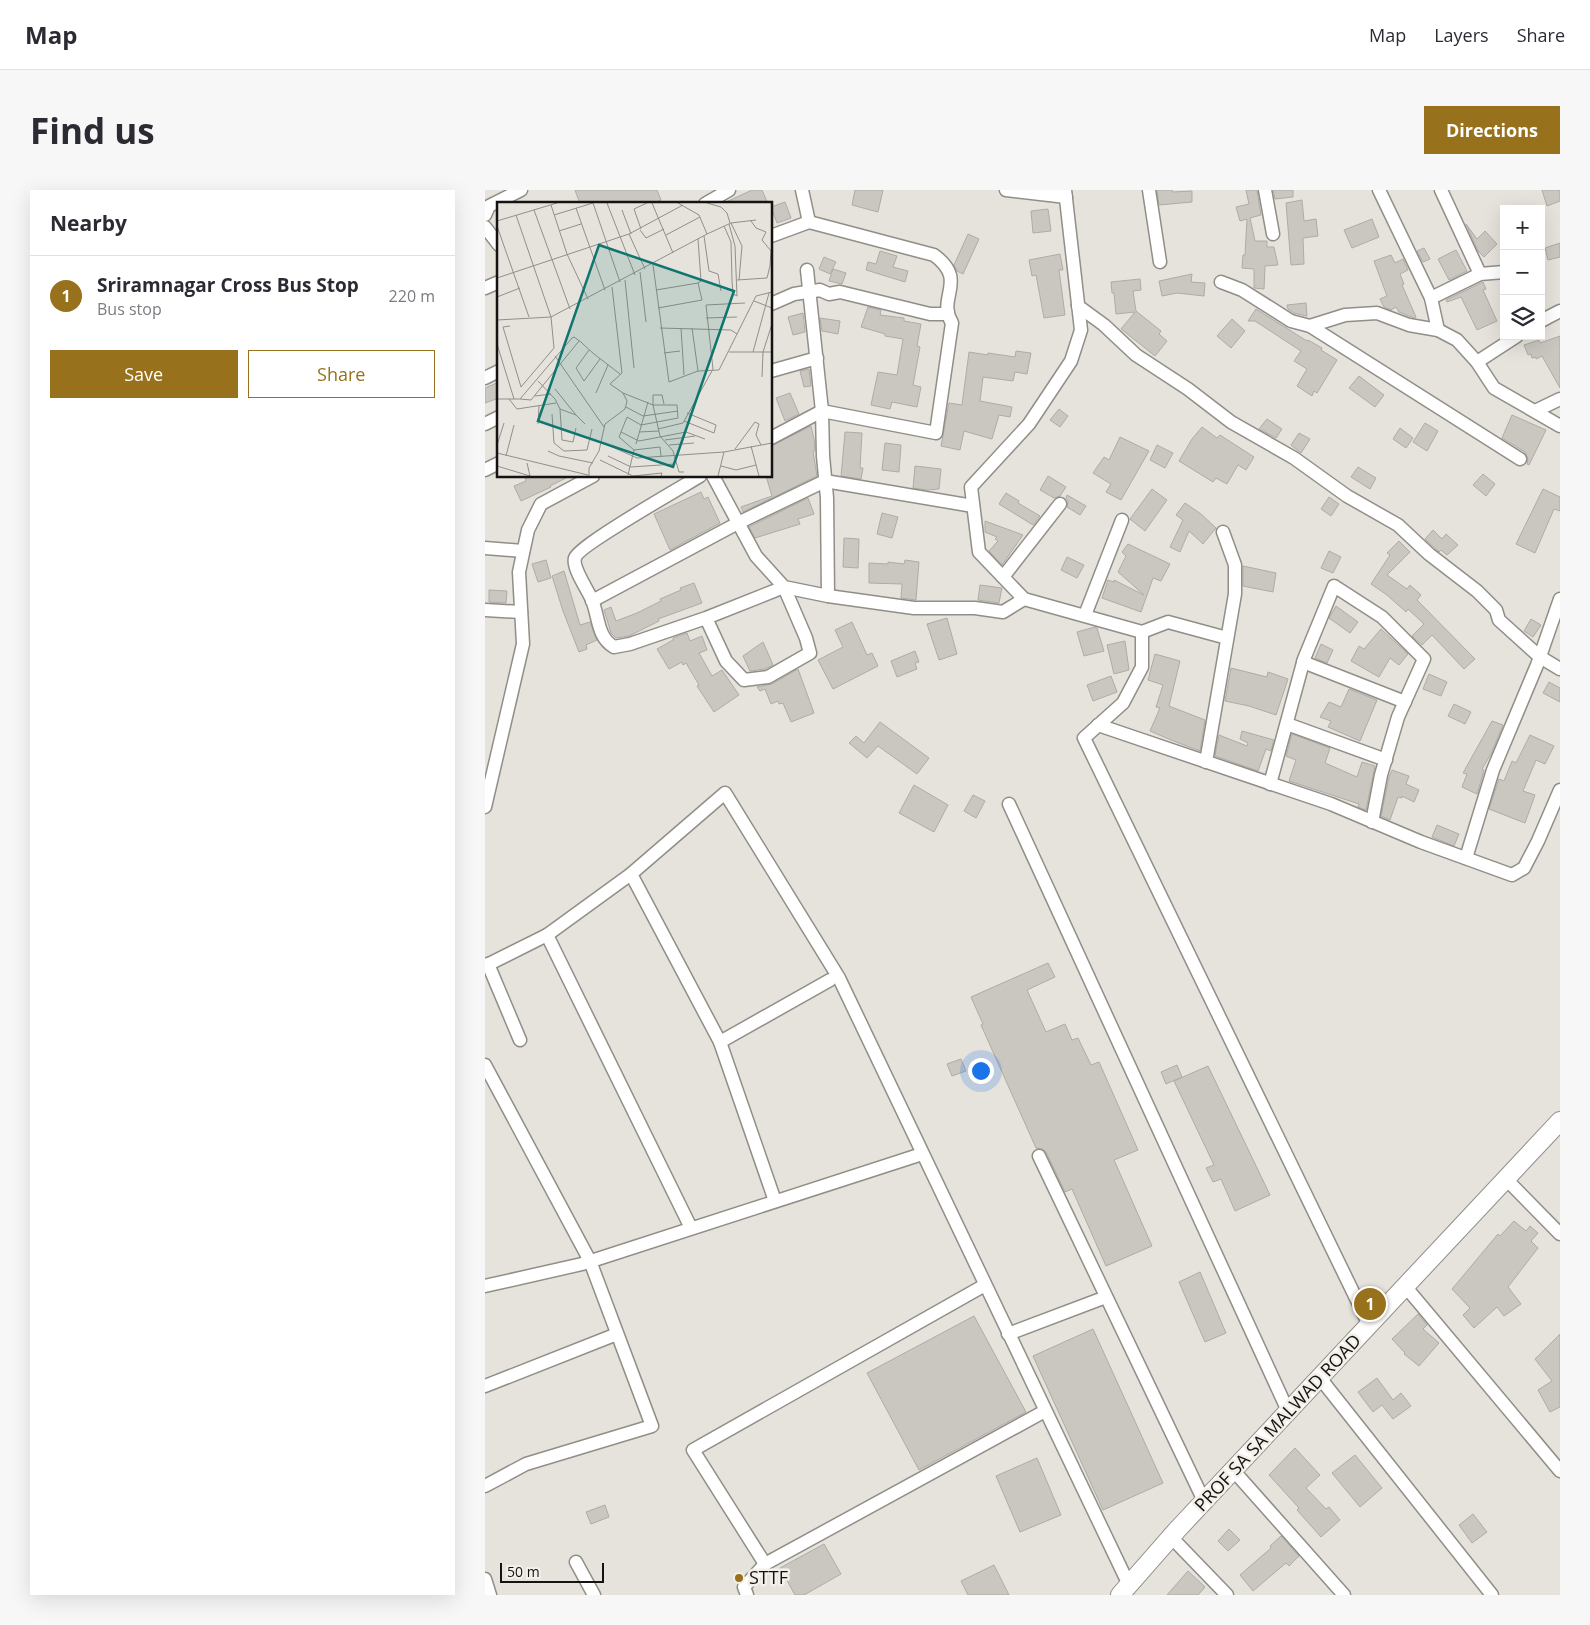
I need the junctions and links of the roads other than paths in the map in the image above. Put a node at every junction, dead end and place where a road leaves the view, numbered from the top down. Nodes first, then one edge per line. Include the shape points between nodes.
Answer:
1 (521, 190) edge
2 (729, 190) edge
3 (802, 190) edge
4 (1006, 190) edge
5 (1149, 190) edge
6 (1265, 190) edge
7 (1379, 190) edge
8 (1441, 190) edge
9 (1065, 194) edge
10 (708, 202) edge
11 (485, 215) edge
12 (809, 222) junction
13 (485, 227) edge
14 (1273, 234) dead end
15 (773, 235) edge
16 (497, 242) edge
17 (1160, 262) dead end
18 (807, 270) dead end
19 (1500, 272) edge
20 (1480, 274) junction
21 (1221, 282) dead end
22 (497, 283) edge
23 (485, 288) edge
24 (810, 293) junction
25 (1431, 298) junction
26 (773, 303) edge
27 (1078, 306) junction
28 (1560, 311) edge
29 (947, 314) junction
30 (1545, 319) edge
31 (1310, 326) junction
32 (1439, 330) junction
33 (1511, 340) edge
34 (817, 358) junction
35 (1477, 362) junction
36 (773, 369) edge
37 (497, 372) edge
38 (485, 378) edge
39 (1560, 399) edge
40 (822, 411) junction
41 (1535, 411) junction
42 (497, 418) edge
43 (485, 424) edge
44 (1560, 426) edge
45 (773, 437) edge
46 (1520, 459) dead end
47 (497, 464) edge
48 (485, 470) edge
49 (589, 478) edge
50 (697, 478) edge
51 (714, 478) edge
52 (825, 480) junction
53 (1060, 504) dead end
54 (973, 506) junction
55 (1123, 520) dead end
56 (738, 523) junction
57 (1223, 532) dead end
58 (485, 548) edge
59 (523, 551) junction
60 (1003, 577) junction
61 (784, 587) junction
62 (828, 596) junction
63 (1560, 599) edge
64 (1024, 600) junction
65 (592, 601) junction
66 (485, 610) edge
67 (521, 612) junction
68 (1085, 615) junction
69 (706, 618) junction
70 (1142, 632) junction
71 (1227, 638) junction
72 (1540, 657) junction
73 (1303, 662) junction
74 (1560, 669) edge
75 (1405, 702) junction
76 (1287, 724) junction
77 (1098, 726) junction
78 (1386, 760) junction
79 (1206, 762) junction
80 (1271, 784) junction
81 (1560, 790) edge
82 (1009, 804) dead end
83 (485, 807) edge
84 (1372, 822) junction
85 (1466, 858) junction
86 (631, 874) junction
87 (547, 935) junction
88 (486, 965) edge
89 (830, 980) dead end
90 (520, 1040) dead end
91 (720, 1042) junction
92 (485, 1065) edge
93 (1560, 1121) edge
94 (922, 1154) junction
95 (1039, 1156) dead end
96 (1506, 1179) junction
97 (775, 1201) junction
98 (691, 1228) junction
99 (1560, 1234) edge
100 (590, 1261) junction
101 (985, 1285) junction
102 (485, 1286) edge
103 (1405, 1286) junction
104 (1106, 1297) junction
105 (1369, 1325) junction
106 (617, 1334) junction
107 (1008, 1334) junction
108 (1320, 1378) junction
109 (485, 1386) edge
110 (1045, 1411) junction
111 (1288, 1411) junction
112 (1233, 1470) junction
113 (1560, 1471) edge
114 (485, 1486) edge
115 (1204, 1501) junction
116 (1171, 1537) junction
117 (576, 1562) dead end
118 (765, 1564) junction
119 (485, 1580) edge
120 (1124, 1590) edge
121 (490, 1595) edge
122 (594, 1595) edge
123 (747, 1595) edge
124 (1227, 1595) edge
125 (1343, 1595) edge
126 (1492, 1595) edge

1 - 11 street via 489,206
2 - 10 street
3 - 12 street
4 - 9 street
5 - 17 street
6 - 14 street
7 - 25 street
8 - 20 street
9 - 27 street
12 - 15 street
12 - 29 street via 934,255 951,275
13 - 16 street
18 - 24 street
19 - 20 street
20 - 25 street
21 - 31 street via 1242,290 1291,321
22 - 23 street
24 - 26 street via 794,294
24 - 29 street via 820,290 829,294 840,292 930,314
24 - 34 street
25 - 32 street
27 - 54 street via 1081,330 1071,361 1029,424 971,488
27 - 72 street via 1104,324 1136,355 1231,422 1398,525 1477,591 1495,610 1499,620
28 - 30 street
29 - 40 street via 952,322 936,433
31 - 32 street via 1345,315 1377,313 1409,325
31 - 46 street
32 - 35 street via 1457,340
33 - 35 street
34 - 36 street
34 - 40 street
35 - 41 street via 1494,388
37 - 38 street
39 - 41 street
40 - 45 street
40 - 52 street
41 - 44 street
42 - 43 street
47 - 48 street
49 - 59 street via 541,504 528,530
50 - 65 street via 597,539 577,555 574,560 576,569
51 - 56 street
52 - 54 street
52 - 56 street
52 - 62 street
53 - 60 street
54 - 60 street via 979,552
55 - 68 street
56 - 61 street via 756,556
56 - 65 street
57 - 71 street via 1235,565 1235,594
58 - 59 street
59 - 67 street via 519,572
60 - 64 street
61 - 62 street
61 - 69 street
61 - 69 street via 810,653 768,677 744,680 726,661
62 - 64 street via 913,608 975,608 1003,612
63 - 72 street
64 - 68 street
65 - 69 street via 602,635 614,647
66 - 67 street
67 - 83 street via 523,644
68 - 70 street
70 - 71 street via 1168,622
70 - 77 street via 1142,667 1123,703
71 - 79 street
72 - 74 street
72 - 85 street via 1493,770
73 - 75 street
73 - 75 street via 1333,586 1382,618 1425,659
73 - 76 street
75 - 78 street
76 - 78 street
76 - 80 street
77 - 79 street
77 - 105 street via 1084,738
78 - 84 street
79 - 80 street
80 - 84 street
81 - 85 street via 1524,868 1512,875
82 - 111 street
84 - 85 street
86 - 87 street
86 - 91 street
86 - 94 street via 725,793 839,978
87 - 88 street
87 - 98 street
88 - 90 street
89 - 91 street
91 - 97 street
92 - 100 street
93 - 96 street, PROF SA SA MALWAD ROAD
94 - 97 street
94 - 101 street
95 - 104 street
96 - 99 street
96 - 103 street, PROF SA SA MALWAD ROAD
97 - 98 street
98 - 100 street
100 - 102 street
100 - 106 street
101 - 107 street
101 - 118 street via 693,1450
103 - 105 street, PROF SA SA MALWAD ROAD
103 - 113 street
104 - 107 street
104 - 115 street
105 - 108 street, PROF SA SA MALWAD ROAD
106 - 109 street
106 - 114 street via 652,1426 526,1464
107 - 110 street
108 - 111 street, PROF SA SA MALWAD ROAD
108 - 126 street
110 - 118 street
110 - 120 street
111 - 112 street, PROF SA SA MALWAD ROAD
112 - 115 street, PROF SA SA MALWAD ROAD
112 - 125 street
115 - 116 street, PROF SA SA MALWAD ROAD
116 - 120 street, PROF SA SA MALWAD ROAD
116 - 124 street
117 - 122 street
118 - 123 street via 744,1586
119 - 121 street

